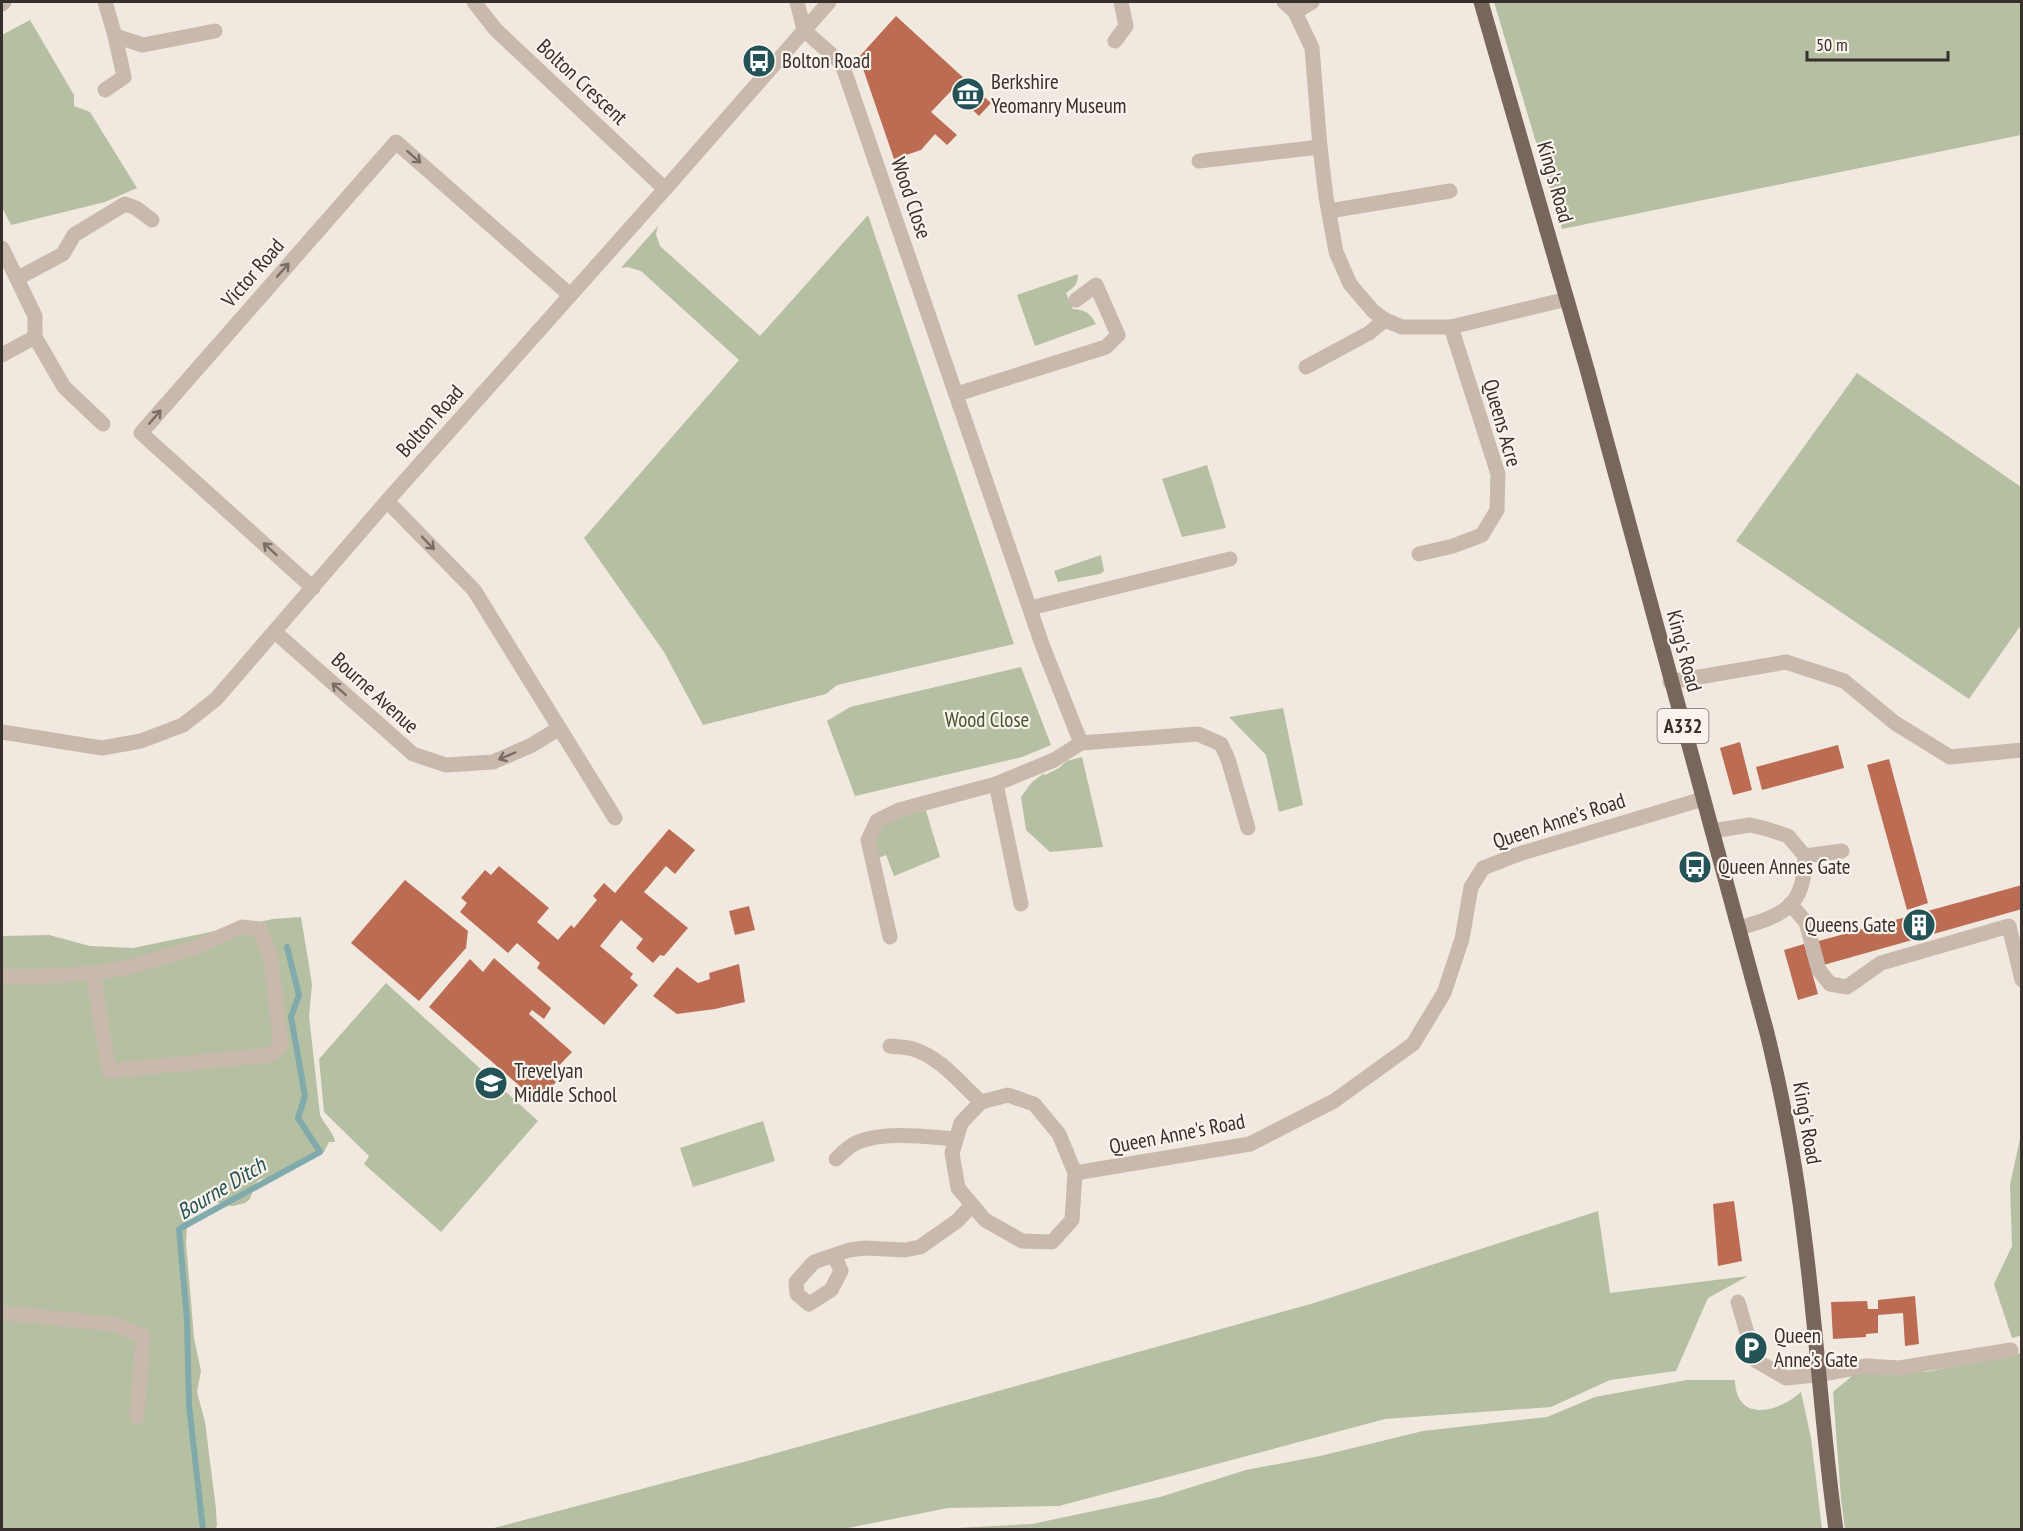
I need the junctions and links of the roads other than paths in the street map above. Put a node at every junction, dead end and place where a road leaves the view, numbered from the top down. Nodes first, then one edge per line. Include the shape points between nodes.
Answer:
1 (105, 2) edge
2 (474, 2) edge
3 (797, 2) edge
4 (828, 2) edge
5 (1120, 2) edge
6 (1312, 2) edge
7 (1481, 2) edge
8 (1290, 7) edge
9 (804, 30) junction
10 (215, 31) dead end
11 (115, 36) junction
12 (1115, 41) dead end
13 (105, 90) dead end
14 (1320, 147) junction
15 (1199, 161) dead end
16 (665, 189) junction
17 (1450, 191) dead end
18 (1329, 211) junction
19 (152, 220) dead end
20 (2, 248) edge
21 (18, 279) junction
22 (570, 295) junction
23 (1567, 299) junction
24 (1076, 300) dead end
25 (1385, 320) junction
26 (1451, 327) junction
27 (35, 337) junction
28 (2, 355) edge
29 (1306, 367) dead end
30 (957, 394) junction
31 (103, 424) dead end
32 (387, 501) junction
33 (1419, 554) dead end
34 (1230, 559) dead end
35 (313, 588) junction
36 (1029, 608) junction
37 (275, 632) junction
38 (1670, 682) junction
39 (558, 729) junction
40 (2, 732) edge
41 (1081, 742) junction
42 (2022, 750) edge
43 (996, 784) junction
44 (1702, 799) junction
45 (615, 818) dead end
46 (1248, 828) dead end
47 (1712, 831) junction
48 (1842, 851) dead end
49 (1805, 856) junction
50 (1021, 904) dead end
51 (1791, 904) junction
52 (1739, 928) junction
53 (890, 937) dead end
54 (93, 973) junction
55 (2, 976) edge
56 (2022, 980) edge
57 (890, 1046) dead end
58 (981, 1102) junction
59 (956, 1139) junction
60 (836, 1159) dead end
61 (1074, 1173) junction
62 (972, 1205) junction
63 (835, 1257) dead end
64 (1738, 1302) dead end
65 (2, 1313) edge
66 (2011, 1350) dead end
67 (1817, 1375) junction
68 (137, 1416) dead end
69 (1836, 1530) edge

1 - 11 street
2 - 16 street, Bolton Crescent via 495,30
3 - 9 street
4 - 9 street, Bolton Road
5 - 12 street via 1126,26
6 - 8 street
7 - 23 main road, King's Road / A332
8 - 14 street via 1312,48
9 - 16 street, Bolton Road
9 - 30 street, Wood Close via 842,64
10 - 11 street via 143,45
11 - 13 street via 124,77
14 - 15 street
14 - 18 street
16 - 22 street, Bolton Road
17 - 18 street
18 - 25 street via 1336,252 1350,284
19 - 21 street via 125,204 74,235 63,254
20 - 21 street
21 - 27 street via 34,316
22 - 32 street, Bolton Road
35 -> 22 street, Victor Road via 141,433 373,168 396,142
23 - 26 street
23 - 38 main road, King's Road / A332
24 - 30 street via 1096,285 1118,335 1106,347
25 - 26 street via 1402,327
25 - 29 street
26 - 33 street, Queens Acre via 1498,474 1497,510 1482,535
27 - 28 street
27 - 31 street via 64,387
30 - 36 street, Wood Close
32 - 35 street, Bolton Road
32 -> 39 street via 474,590
34 - 36 street
35 - 37 street, Bolton Road
36 - 41 street, Wood Close
39 -> 37 street, Bourne Avenue via 493,762 446,765 413,754
37 - 40 street, Bolton Road via 216,699 183,725 141,741 102,748
38 - 42 street via 1786,662 1844,681 1895,723 1950,757
38 - 44 main road, King's Road / A332
39 - 45 street
41 - 43 street via 1054,760
41 - 46 street via 1198,734 1221,744
43 - 50 street
43 - 53 street via 899,810 877,821 868,840
44 - 47 main road, King's Road / A332
44 - 61 street, Queen Anne's Road via 1483,868 1471,887 1462,939 1444,993 1413,1044 1334,1101 1250,1144
47 - 49 street via 1750,825 1767,829 1788,837
47 - 52 main road, King's Road / A332
48 - 49 street
49 - 51 street via 1805,877
51 - 52 street via 1783,913
51 - 56 street via 1806,922 1819,970 1830,984 1847,987 1881,963 2009,926
52 - 67 main road, King's Road / A332 via 1784,1101 1804,1235
54 - 54 street via 126,968 194,948 242,927 260,929 270,959 281,1046 270,1054 109,1071
54 - 55 street
57 - 58 street via 927,1055
58 - 59 street via 961,1123
58 - 61 street via 1008,1095 1034,1104 1059,1134
59 - 60 street via 879,1138 856,1142
59 - 62 street via 952,1153 958,1188
61 - 62 street via 1072,1220 1052,1242 1022,1241 985,1220
62 - 63 street via 957,1221 920,1246 905,1250 849,1250
64 - 67 street via 1755,1360 1786,1377
65 - 68 street via 114,1324 143,1336
66 - 67 street via 1899,1368 1866,1366
67 - 69 main road, King's Road / A332

